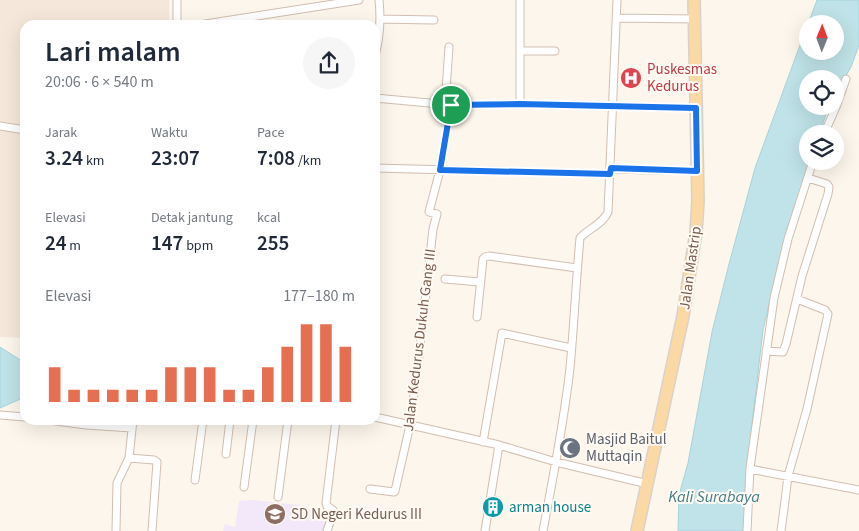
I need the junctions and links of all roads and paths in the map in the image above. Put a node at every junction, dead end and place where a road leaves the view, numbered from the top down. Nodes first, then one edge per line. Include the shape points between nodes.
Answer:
1 (177, 0) edge
2 (359, 0) edge
3 (379, 0) edge
4 (520, 0) edge
5 (617, 0) edge
6 (694, 0) edge
7 (617, 18) junction
8 (380, 19) joint
9 (694, 19) junction
10 (177, 20) edge
11 (231, 20) edge
12 (434, 20) dead end
13 (450, 47) dead end
14 (520, 51) junction
15 (554, 51) dead end
16 (846, 79) dead end
17 (380, 98) edge
18 (520, 104) junction
19 (448, 105) junction
20 (613, 106) junction
21 (696, 108) junction
22 (828, 125) edge
23 (0, 126) edge
24 (20, 129) edge
25 (380, 168) edge
26 (440, 170) junction
27 (810, 170) edge
28 (610, 171) junction
29 (697, 171) junction
30 (808, 178) junction
31 (577, 268) junction
32 (445, 279) dead end
33 (480, 282) junction
34 (797, 299) junction
35 (477, 317) dead end
36 (571, 348) junction
37 (766, 351) junction
38 (0, 416) edge
39 (20, 417) edge
40 (380, 418) edge
41 (86, 425) edge
42 (132, 425) edge
43 (202, 425) edge
44 (229, 425) edge
45 (251, 425) edge
46 (287, 425) edge
47 (335, 425) edge
48 (410, 425) junction
49 (132, 428) junction
50 (483, 442) junction
51 (499, 445) junction
52 (226, 454) dead end
53 (129, 458) junction
54 (556, 462) junction
55 (750, 469) junction
56 (788, 476) junction
57 (195, 480) dead end
58 (648, 484) junction
59 (244, 487) dead end
60 (370, 489) dead end
61 (859, 490) edge
62 (278, 497) dead end
63 (116, 531) edge
64 (152, 531) edge
65 (327, 531) edge
66 (484, 531) edge
67 (543, 531) edge
68 (637, 531) edge
69 (747, 531) edge
70 (781, 531) edge

1 - 10 street
2 - 11 street
3 - 8 street
4 - 14 street
5 - 7 street
6 - 9 main road, Jalan Mastrip
7 - 9 street
7 - 20 street
8 - 12 street
9 - 21 main road, Jalan Mastrip
13 - 19 street
14 - 15 street
14 - 18 street
16 - 22 street
17 - 19 street
18 - 19 street
18 - 20 street
19 - 26 street
20 - 21 street
20 - 28 street
21 - 29 main road, Jalan Mastrip
23 - 24 street
25 - 26 street
26 - 28 street
26 - 48 street, Jalan Kedurus Dukuh Gang III via 429,212 437,214
27 - 30 street
28 - 29 street
28 - 31 street via 608,212 580,238
29 - 58 main road, Jalan Mastrip via 696,232 688,289
30 - 34 street via 829,187
30 - 37 street via 788,239
31 - 33 street via 489,256 483,259
31 - 36 street
32 - 33 street
33 - 35 street
34 - 37 street via 783,351
34 - 56 street via 828,314
36 - 50 street via 502,333
36 - 54 street
37 - 55 street
38 - 39 street
40 - 48 street
41 - 49 street
42 - 49 street
43 - 57 street
44 - 52 street
45 - 59 street
46 - 62 street
47 - 65 street via 326,503 333,513
48 - 50 street
48 - 60 street, Jalan Kedurus Dukuh Gang III via 395,491
49 - 53 street
50 - 51 street
51 - 54 street
51 - 66 street
53 - 63 street via 117,483
53 - 64 street via 156,462
54 - 58 street
54 - 67 street
55 - 56 street
55 - 69 street
56 - 61 street
56 - 70 street
58 - 68 main road, Jalan Mastrip

